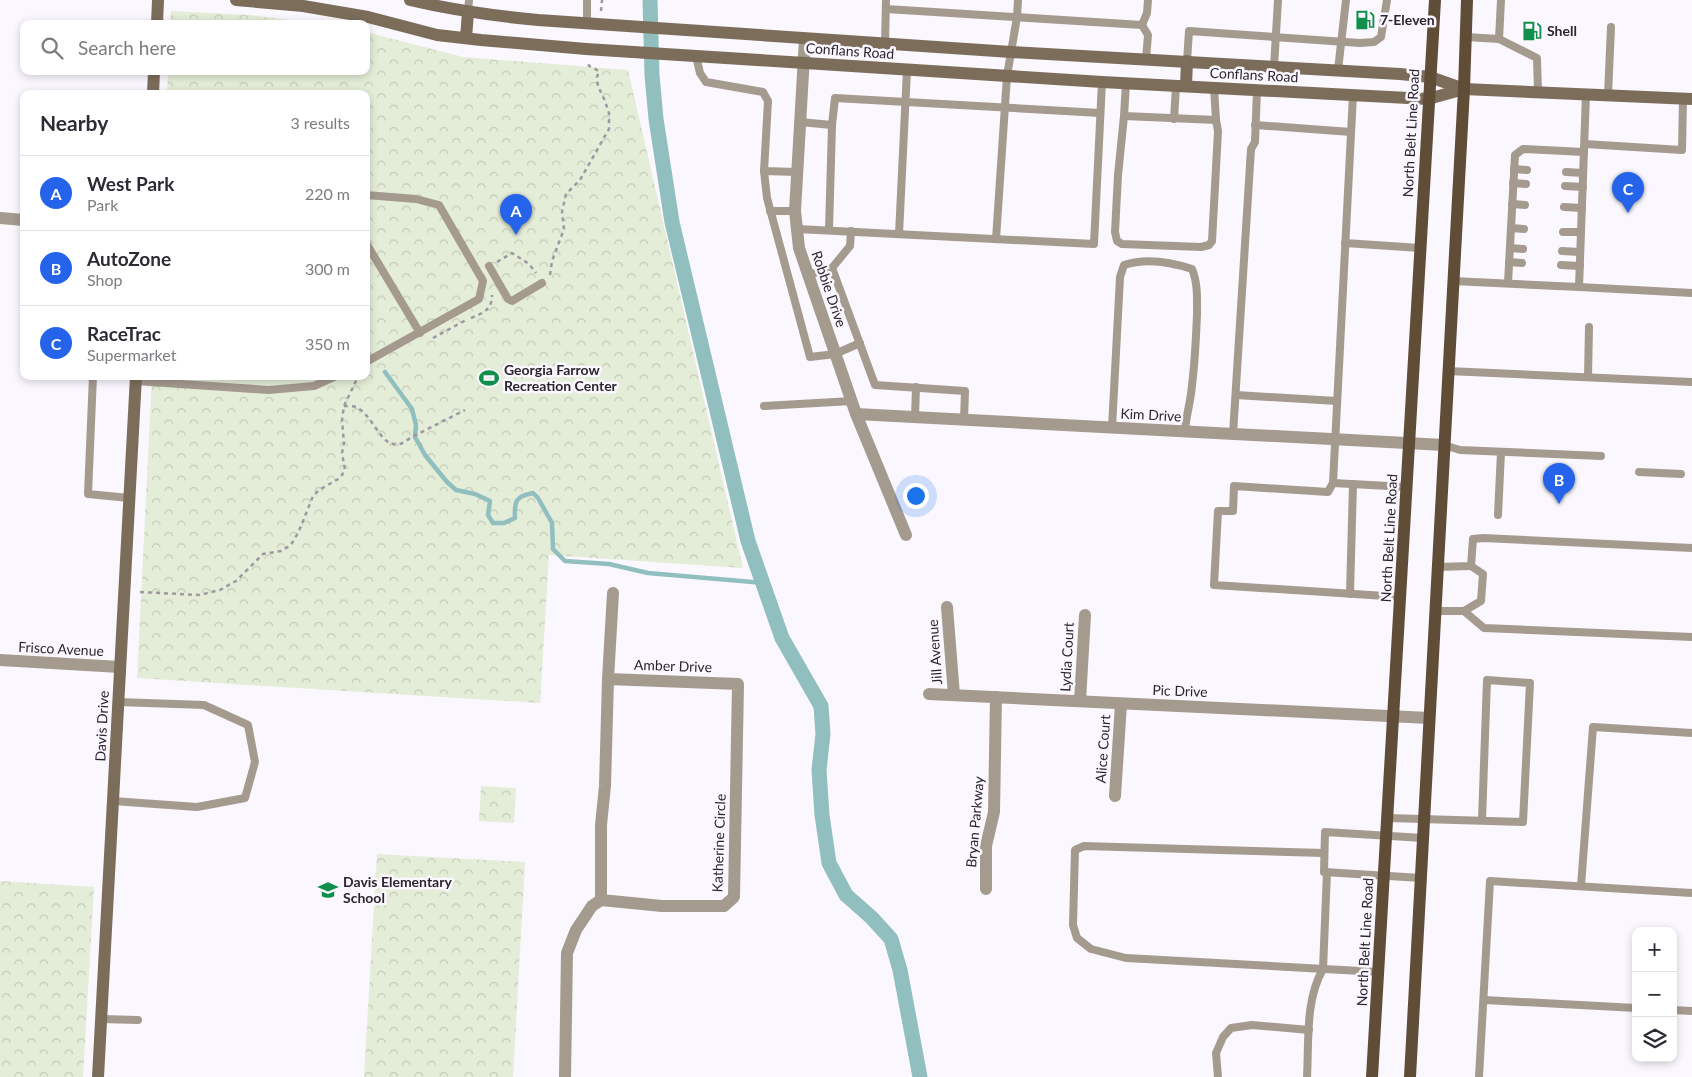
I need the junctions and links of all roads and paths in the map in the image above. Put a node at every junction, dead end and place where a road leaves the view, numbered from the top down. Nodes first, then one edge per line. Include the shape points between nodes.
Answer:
1 (158, 0) edge
2 (236, 0) edge
3 (410, 0) edge
4 (587, 0) edge
5 (602, 0) edge
6 (886, 0) edge
7 (1018, 0) edge
8 (1148, 0) edge
9 (1278, 0) edge
10 (1346, 0) edge
11 (1387, 0) edge
12 (1435, 0) edge
13 (1467, 0) edge
14 (1501, 0) edge
15 (469, 6) edge
16 (886, 9) junction
17 (601, 11) dead end
18 (1017, 18) junction
19 (157, 20) edge
20 (587, 23) junction
21 (1142, 25) junction
22 (1612, 27) dead end
23 (1466, 37) junction
24 (466, 38) junction
25 (1276, 38) junction
26 (805, 39) junction
27 (1499, 39) junction
28 (1340, 41) junction
29 (884, 44) junction
30 (1011, 52) junction
31 (690, 56) junction
32 (588, 59) dead end
33 (1146, 59) junction
34 (1187, 61) junction
35 (803, 63) junction
36 (1274, 67) junction
37 (907, 70) junction
38 (1338, 70) junction
39 (154, 75) edge
40 (1007, 76) junction
41 (1430, 77) junction
42 (1102, 82) junction
43 (1126, 83) junction
44 (1181, 86) junction
45 (1214, 88) junction
46 (1464, 89) junction
47 (153, 90) edge
48 (1257, 90) junction
49 (1538, 92) junction
50 (1586, 94) junction
51 (1353, 95) junction
52 (1608, 95) junction
53 (1428, 98) junction
54 (1688, 99) edge
55 (906, 101) junction
56 (1004, 107) junction
57 (1100, 113) junction
58 (1124, 116) junction
59 (1174, 119) junction
60 (1216, 120) junction
61 (800, 122) junction
62 (832, 125) junction
63 (1255, 125) junction
64 (1351, 132) junction
65 (1584, 148) junction
66 (1514, 169) junction
67 (1527, 170) dead end
68 (764, 171) junction
69 (797, 172) junction
70 (1566, 172) dead end
71 (1584, 173) junction
72 (1513, 183) junction
73 (1526, 184) dead end
74 (1565, 186) dead end
75 (1583, 187) junction
76 (370, 195) edge
77 (1512, 204) junction
78 (1525, 205) dead end
79 (1564, 207) dead end
80 (1582, 208) junction
81 (770, 211) junction
82 (795, 211) junction
83 (0, 218) edge
84 (20, 220) edge
85 (1511, 228) junction
86 (797, 229) junction
87 (1524, 229) dead end
88 (829, 230) junction
89 (850, 231) junction
90 (1563, 232) dead end
91 (1581, 232) junction
92 (899, 234) junction
93 (996, 239) junction
94 (1345, 243) junction
95 (1420, 248) junction
96 (1510, 248) junction
97 (1523, 249) dead end
98 (370, 250) edge
99 (1562, 251) dead end
100 (1580, 252) junction
101 (1509, 262) junction
102 (1522, 263) dead end
103 (1561, 265) dead end
104 (489, 266) joint
105 (1580, 266) junction
106 (832, 268) junction
107 (808, 275) junction
108 (1453, 281) junction
109 (542, 283) junction
110 (1508, 284) junction
111 (1579, 287) junction
112 (491, 290) dead end
113 (1692, 293) edge
114 (473, 316) dead end
115 (1590, 327) dead end
116 (420, 333) junction
117 (860, 343) junction
118 (835, 354) junction
119 (370, 360) edge
120 (1448, 371) junction
121 (1588, 377) junction
122 (93, 380) edge
123 (136, 380) edge
124 (148, 380) edge
125 (327, 380) edge
126 (357, 380) edge
127 (1692, 382) edge
128 (916, 387) junction
129 (1236, 395) junction
130 (852, 401) junction
131 (1337, 401) junction
132 (344, 406) junction
133 (764, 406) dead end
134 (465, 410) dead end
135 (856, 414) junction
136 (915, 417) junction
137 (964, 420) junction
138 (1112, 428) junction
139 (1185, 431) junction
140 (1233, 434) junction
141 (1336, 440) junction
142 (1409, 444) junction
143 (1444, 446) junction
144 (1501, 452) junction
145 (1601, 456) dead end
146 (1639, 472) dead end
147 (1681, 474) dead end
148 (1333, 483) junction
149 (1353, 484) junction
150 (1407, 487) junction
151 (129, 498) junction
152 (1498, 515) dead end
153 (906, 535) dead end
154 (1692, 548) edge
155 (1471, 566) junction
156 (1437, 567) junction
157 (140, 592) dead end
158 (613, 594) dead end
159 (1350, 594) junction
160 (1401, 597) junction
161 (947, 607) dead end
162 (1464, 611) junction
163 (1435, 612) junction
164 (1085, 615) dead end
165 (1692, 637) edge
166 (0, 660) edge
167 (120, 667) junction
168 (608, 678) junction
169 (738, 684) joint
170 (929, 694) dead end
171 (954, 695) junction
172 (996, 697) junction
173 (1080, 701) junction
174 (118, 702) junction
175 (1121, 704) junction
176 (1394, 716) junction
177 (1429, 718) junction
178 (1692, 733) edge
179 (1115, 796) dead end
180 (113, 801) junction
181 (1388, 818) junction
182 (1424, 820) junction
183 (1482, 820) junction
184 (1387, 836) junction
185 (1423, 838) junction
186 (1324, 853) junction
187 (1328, 872) junction
188 (1384, 876) junction
189 (1420, 878) junction
190 (1581, 886) junction
191 (986, 889) dead end
192 (1692, 893) edge
193 (601, 900) junction
194 (1323, 969) junction
195 (1379, 972) junction
196 (1484, 1000) junction
197 (1632, 1008) edge
198 (1677, 1010) edge
199 (1692, 1012) edge
200 (101, 1018) junction
201 (138, 1020) dead end
202 (1309, 1030) junction
203 (98, 1077) edge
204 (565, 1077) edge
205 (1218, 1077) edge
206 (1307, 1077) edge
207 (1372, 1077) edge
208 (1410, 1077) edge
209 (1479, 1077) edge

1 - 19 main road
2 - 24 main road, Conflans Road via 302,6
3 - 15 main road, Conflans Road
4 - 20 lane
5 - 17 path
6 - 16 lane
7 - 18 lane
8 - 21 lane via 1148,13
9 - 25 lane
10 - 28 lane
11 - 28 lane via 1381,37 1374,42
12 - 41 main road, North Belt Line Road
13 - 23 main road
14 - 27 lane
15 - 20 main road, Conflans Road via 538,20
15 - 24 main road
16 - 18 lane
16 - 29 lane
18 - 21 lane
18 - 30 lane
20 - 26 main road, Conflans Road
21 - 33 lane via 1148,35
22 - 52 lane
23 - 27 lane
23 - 46 main road
24 - 31 main road, Conflans Road
25 - 28 lane
25 - 34 lane via 1189,31
25 - 36 lane
26 - 29 main road, Conflans Road
26 - 35 street, Robbie Drive
27 - 49 lane via 1537,58
28 - 38 lane
29 - 30 main road, Conflans Road
30 - 33 main road, Conflans Road
30 - 40 lane
31 - 35 main road, Conflans Road
31 - 68 lane via 706,82 763,92 768,101
32 - 109 path via 589,66 599,71 596,77 610,113 609,129 580,180 566,194 562,212 564,229 552,261 550,277
33 - 34 main road, Conflans Road
34 - 36 main road, Conflans Road
34 - 44 main road
35 - 37 main road, Conflans Road
35 - 61 street, Robbie Drive
36 - 38 main road, Conflans Road
37 - 40 main road, Conflans Road
37 - 55 lane
38 - 41 main road, Conflans Road
39 - 47 main road
40 - 42 main road, Conflans Road
40 - 56 lane
41 - 46 main road, Conflans Road
41 - 53 main road, North Belt Line Road
42 - 43 main road, Conflans Road
42 - 57 lane
43 - 44 main road, Conflans Road
43 - 58 lane
44 - 45 main road, Conflans Road
44 - 59 lane
45 - 48 main road, Conflans Road
45 - 60 lane
46 - 49 main road, Conflans Road
46 - 53 main road, Conflans Road
46 - 108 main road
48 - 51 main road, Conflans Road
48 - 63 lane
49 - 50 main road, Conflans Road
50 - 52 main road, Conflans Road
50 - 65 lane
51 - 53 main road, Conflans Road
51 - 64 lane
52 - 54 main road, Conflans Road
53 - 95 main road, North Belt Line Road
54 - 65 lane via 1682,150
55 - 56 lane
55 - 62 lane via 834,98
55 - 92 lane
56 - 57 lane
56 - 93 lane
57 - 93 lane via 1094,244
58 - 59 lane
58 - 60 lane via 1115,232 1117,241 1122,244 1201,247 1212,241
59 - 60 lane
61 - 62 lane
61 - 69 street, Robbie Drive
62 - 88 lane
63 - 64 lane
63 - 129 lane
64 - 94 lane
65 - 66 lane via 1524,149 1515,155
65 - 71 lane
66 - 67 lane
66 - 72 lane
68 - 69 lane
68 - 81 lane
69 - 82 street, Robbie Drive
70 - 71 lane
71 - 75 lane
72 - 73 lane
72 - 77 lane
74 - 75 lane
75 - 80 lane
76 - 116 lane via 416,198 439,205 483,281 480,300
77 - 78 lane
77 - 85 lane
79 - 80 lane
80 - 91 lane
81 - 82 lane
81 - 118 lane via 810,358
82 - 86 street, Robbie Drive
83 - 84 street
85 - 87 lane
85 - 96 lane
86 - 88 lane
86 - 107 street, Robbie Drive via 798,248
88 - 89 lane
89 - 92 lane
89 - 106 lane via 850,246
90 - 91 lane
91 - 100 lane
92 - 93 lane
94 - 95 lane
94 - 131 lane
95 - 142 main road, North Belt Line Road
96 - 97 lane
96 - 101 lane
98 - 116 lane
99 - 100 lane
100 - 105 lane
101 - 102 lane
101 - 110 lane
103 - 105 lane
104 - 109 path via 512,253 529,264
104 - 109 lane via 512,301
105 - 111 lane
106 - 107 lane
106 - 117 lane
107 - 118 street, Robbie Drive
108 - 110 lane
108 - 120 main road
110 - 111 lane
111 - 113 lane
112 - 114 path via 489,307 482,314
115 - 121 lane
116 - 119 lane
117 - 118 lane
117 - 128 lane via 876,384
118 - 130 street, Robbie Drive
120 - 121 lane
120 - 143 main road
121 - 127 lane
122 - 151 lane via 88,494
123 - 151 main road, Davis Drive
124 - 125 lane via 269,390 314,386
126 - 132 path
128 - 136 lane
128 - 137 lane via 965,391
129 - 131 lane
129 - 140 lane
130 - 133 lane
130 - 135 street, Robbie Drive
131 - 141 lane
132 - 134 path via 363,412 392,445 402,445
132 - 157 path via 342,453 345,470 340,478 313,496 291,545 263,554 236,581 220,590 199,595
135 - 136 street, Kim Drive
135 - 153 street, Robbie Drive
136 - 137 street, Kim Drive
137 - 138 street, Kim Drive
138 - 139 street, Kim Drive
138 - 139 lane via 1120,277 1124,265 1137,261 1178,264 1192,269 1195,276 1198,294 1196,338
139 - 140 street, Kim Drive
140 - 141 street, Kim Drive
141 - 142 street, Kim Drive
141 - 148 lane
142 - 143 street, Kim Drive
142 - 150 main road, North Belt Line Road
143 - 144 lane
143 - 156 main road
144 - 145 lane
144 - 152 lane
146 - 147 lane
148 - 149 lane
148 - 159 lane via 1328,492 1234,486 1233,511 1218,511 1214,585
149 - 150 lane
149 - 159 lane
150 - 160 main road, North Belt Line Road
151 - 167 main road, Davis Drive
154 - 155 lane via 1483,538 1473,539
155 - 156 lane
155 - 162 lane via 1483,574 1481,601
156 - 163 main road
158 - 168 street
159 - 160 lane
160 - 176 main road, North Belt Line Road
161 - 171 street, Jill Avenue
162 - 163 lane
162 - 165 lane via 1484,628
163 - 177 main road
164 - 173 street, Lydia Court
166 - 167 street, Frisco Avenue
167 - 174 main road, Davis Drive
168 - 169 street, Amber Drive
168 - 193 street
169 - 193 street, Katherine Circle via 734,898 724,906 662,906
170 - 171 street, Pic Drive
171 - 172 street, Pic Drive
172 - 173 street, Pic Drive
172 - 191 street, Bryan Parkway via 994,812 986,846
173 - 175 street, Pic Drive
174 - 180 main road, Davis Drive
174 - 180 lane via 204,705 248,724 255,762 245,798 197,807
175 - 176 street, Pic Drive
175 - 179 street, Alice Court
176 - 177 street, Pic Drive
176 - 181 main road, North Belt Line Road
177 - 182 main road
178 - 190 lane via 1593,727
180 - 200 main road, Davis Drive
181 - 182 lane
181 - 184 main road, North Belt Line Road
182 - 183 lane
182 - 185 main road
183 - 183 lane via 1523,822 1530,682 1487,680
184 - 185 lane
184 - 186 lane via 1324,832
184 - 188 main road, North Belt Line Road
185 - 189 main road
186 - 187 lane via 1324,872
186 - 194 lane via 1084,846 1076,850 1073,925 1077,938 1091,949 1126,958
187 - 188 lane
187 - 194 lane
188 - 189 lane
188 - 195 main road, North Belt Line Road
189 - 208 main road
190 - 192 lane
190 - 196 lane via 1490,881
193 - 204 street via 592,906 576,930 567,953
194 - 195 lane
194 - 202 lane via 1317,980
195 - 207 main road, North Belt Line Road
196 - 197 lane
196 - 209 lane
198 - 199 lane
200 - 201 lane
200 - 203 main road, Davis Drive
202 - 205 lane via 1252,1025 1231,1028 1216,1053
202 - 206 lane

